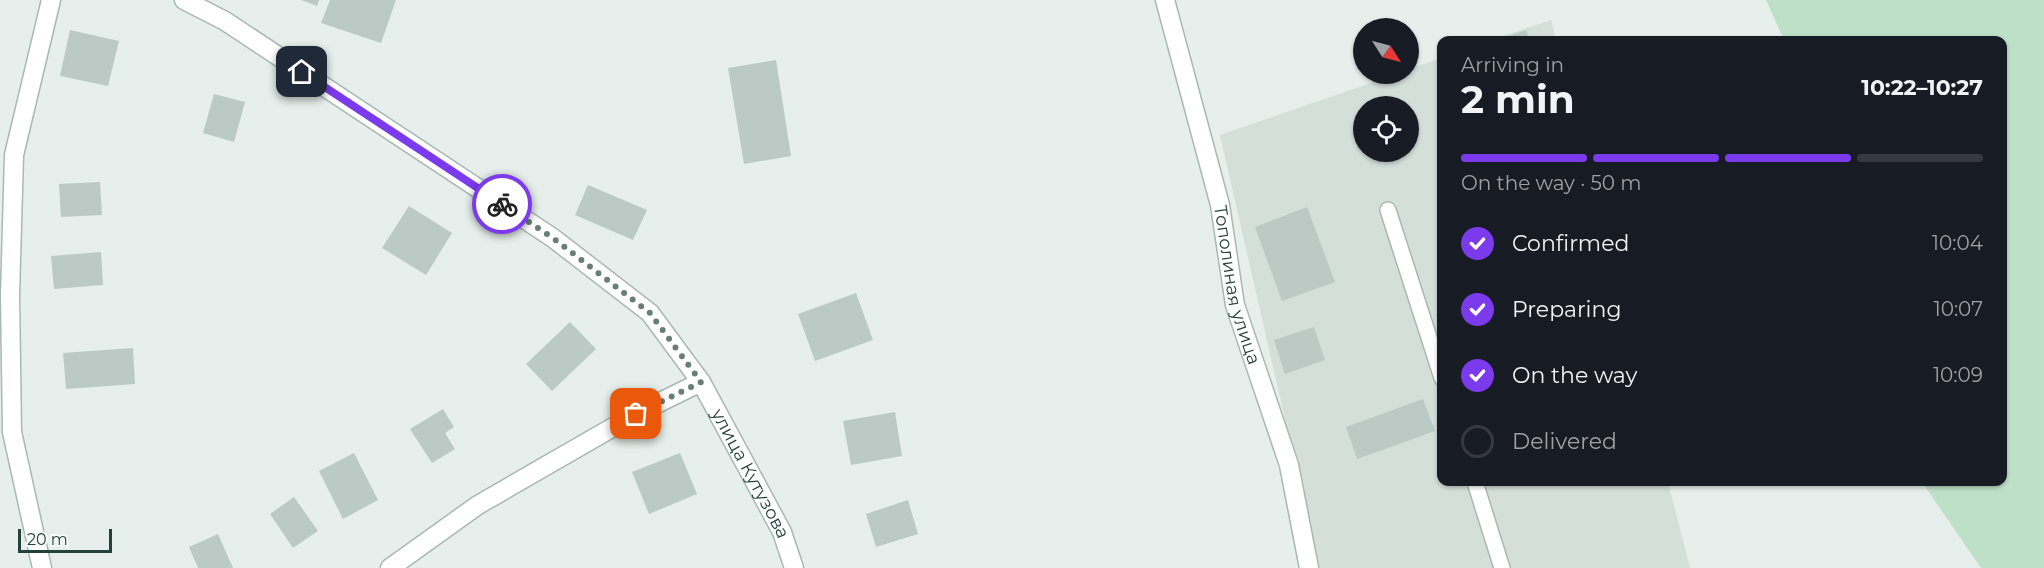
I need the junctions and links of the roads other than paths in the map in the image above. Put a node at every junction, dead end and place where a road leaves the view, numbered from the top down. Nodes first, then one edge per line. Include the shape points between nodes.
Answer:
1 (51, 0) edge
2 (184, 0) edge
3 (1165, 0) edge
4 (1388, 210) dead end
5 (1437, 362) edge
6 (701, 382) junction
7 (1475, 486) edge
8 (42, 568) edge
9 (390, 568) edge
10 (794, 568) edge
11 (1309, 568) edge
12 (1502, 568) edge

1 - 8 street via 14,155 10,295 12,432
2 - 6 street, улица Кутузова via 225,21 553,238 650,313
3 - 11 street, Тополиная улица via 1220,205 1235,305 1288,465
4 - 5 lane
6 - 9 street via 636,414 478,505
6 - 10 street, улица Кутузова via 782,532
7 - 12 lane

